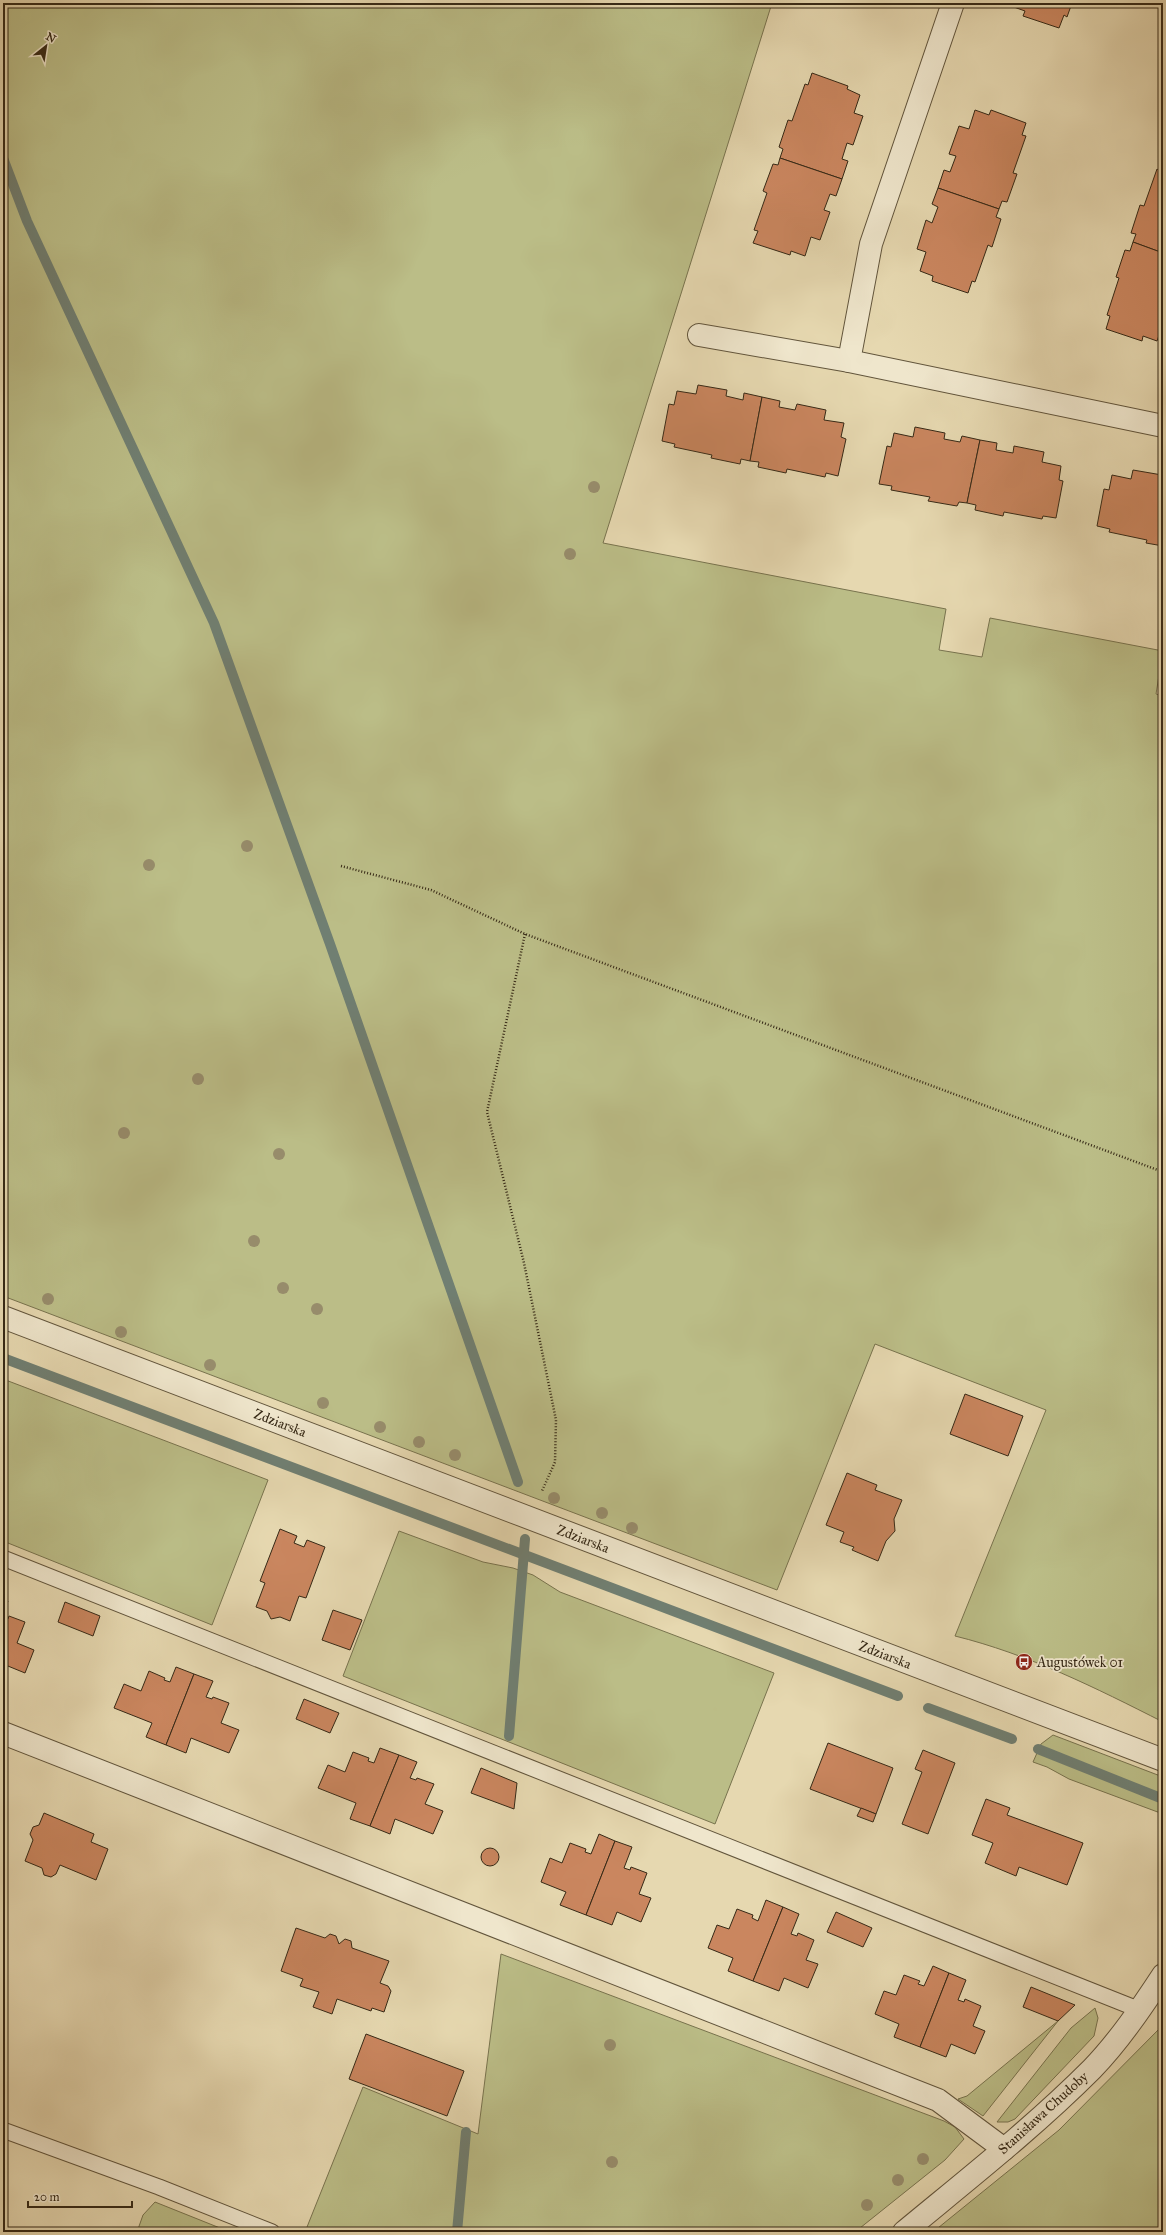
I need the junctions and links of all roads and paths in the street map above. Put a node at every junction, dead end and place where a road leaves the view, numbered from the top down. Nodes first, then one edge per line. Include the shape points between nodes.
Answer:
1 (953, 3) edge
2 (699, 334) dead end
3 (849, 361) junction
4 (1163, 426) edge
5 (341, 866) dead end
6 (525, 934) junction
7 (1163, 1172) edge
8 (3, 1317) edge
9 (530, 1519) junction
10 (3, 1558) edge
11 (3, 1733) edge
12 (1163, 1760) edge
13 (1163, 1975) edge
14 (1140, 2010) junction
15 (3, 2130) edge
16 (1004, 2149) junction
17 (272, 2232) edge
18 (904, 2232) edge

1 - 3 street via 870,244
2 - 3 street
3 - 4 street
5 - 6 path via 431,890
6 - 7 path
6 - 9 path via 487,1112 524,1263 556,1420 555,1462
8 - 9 street, Zdziarska
9 - 12 street, Zdziarska
10 - 14 lane
11 - 16 street via 938,2100
13 - 14 street, Stanisława Chudoby
14 - 16 street, Stanisława Chudoby via 1093,2068
15 - 17 lane via 159,2187
16 - 18 street, Stanisława Chudoby

